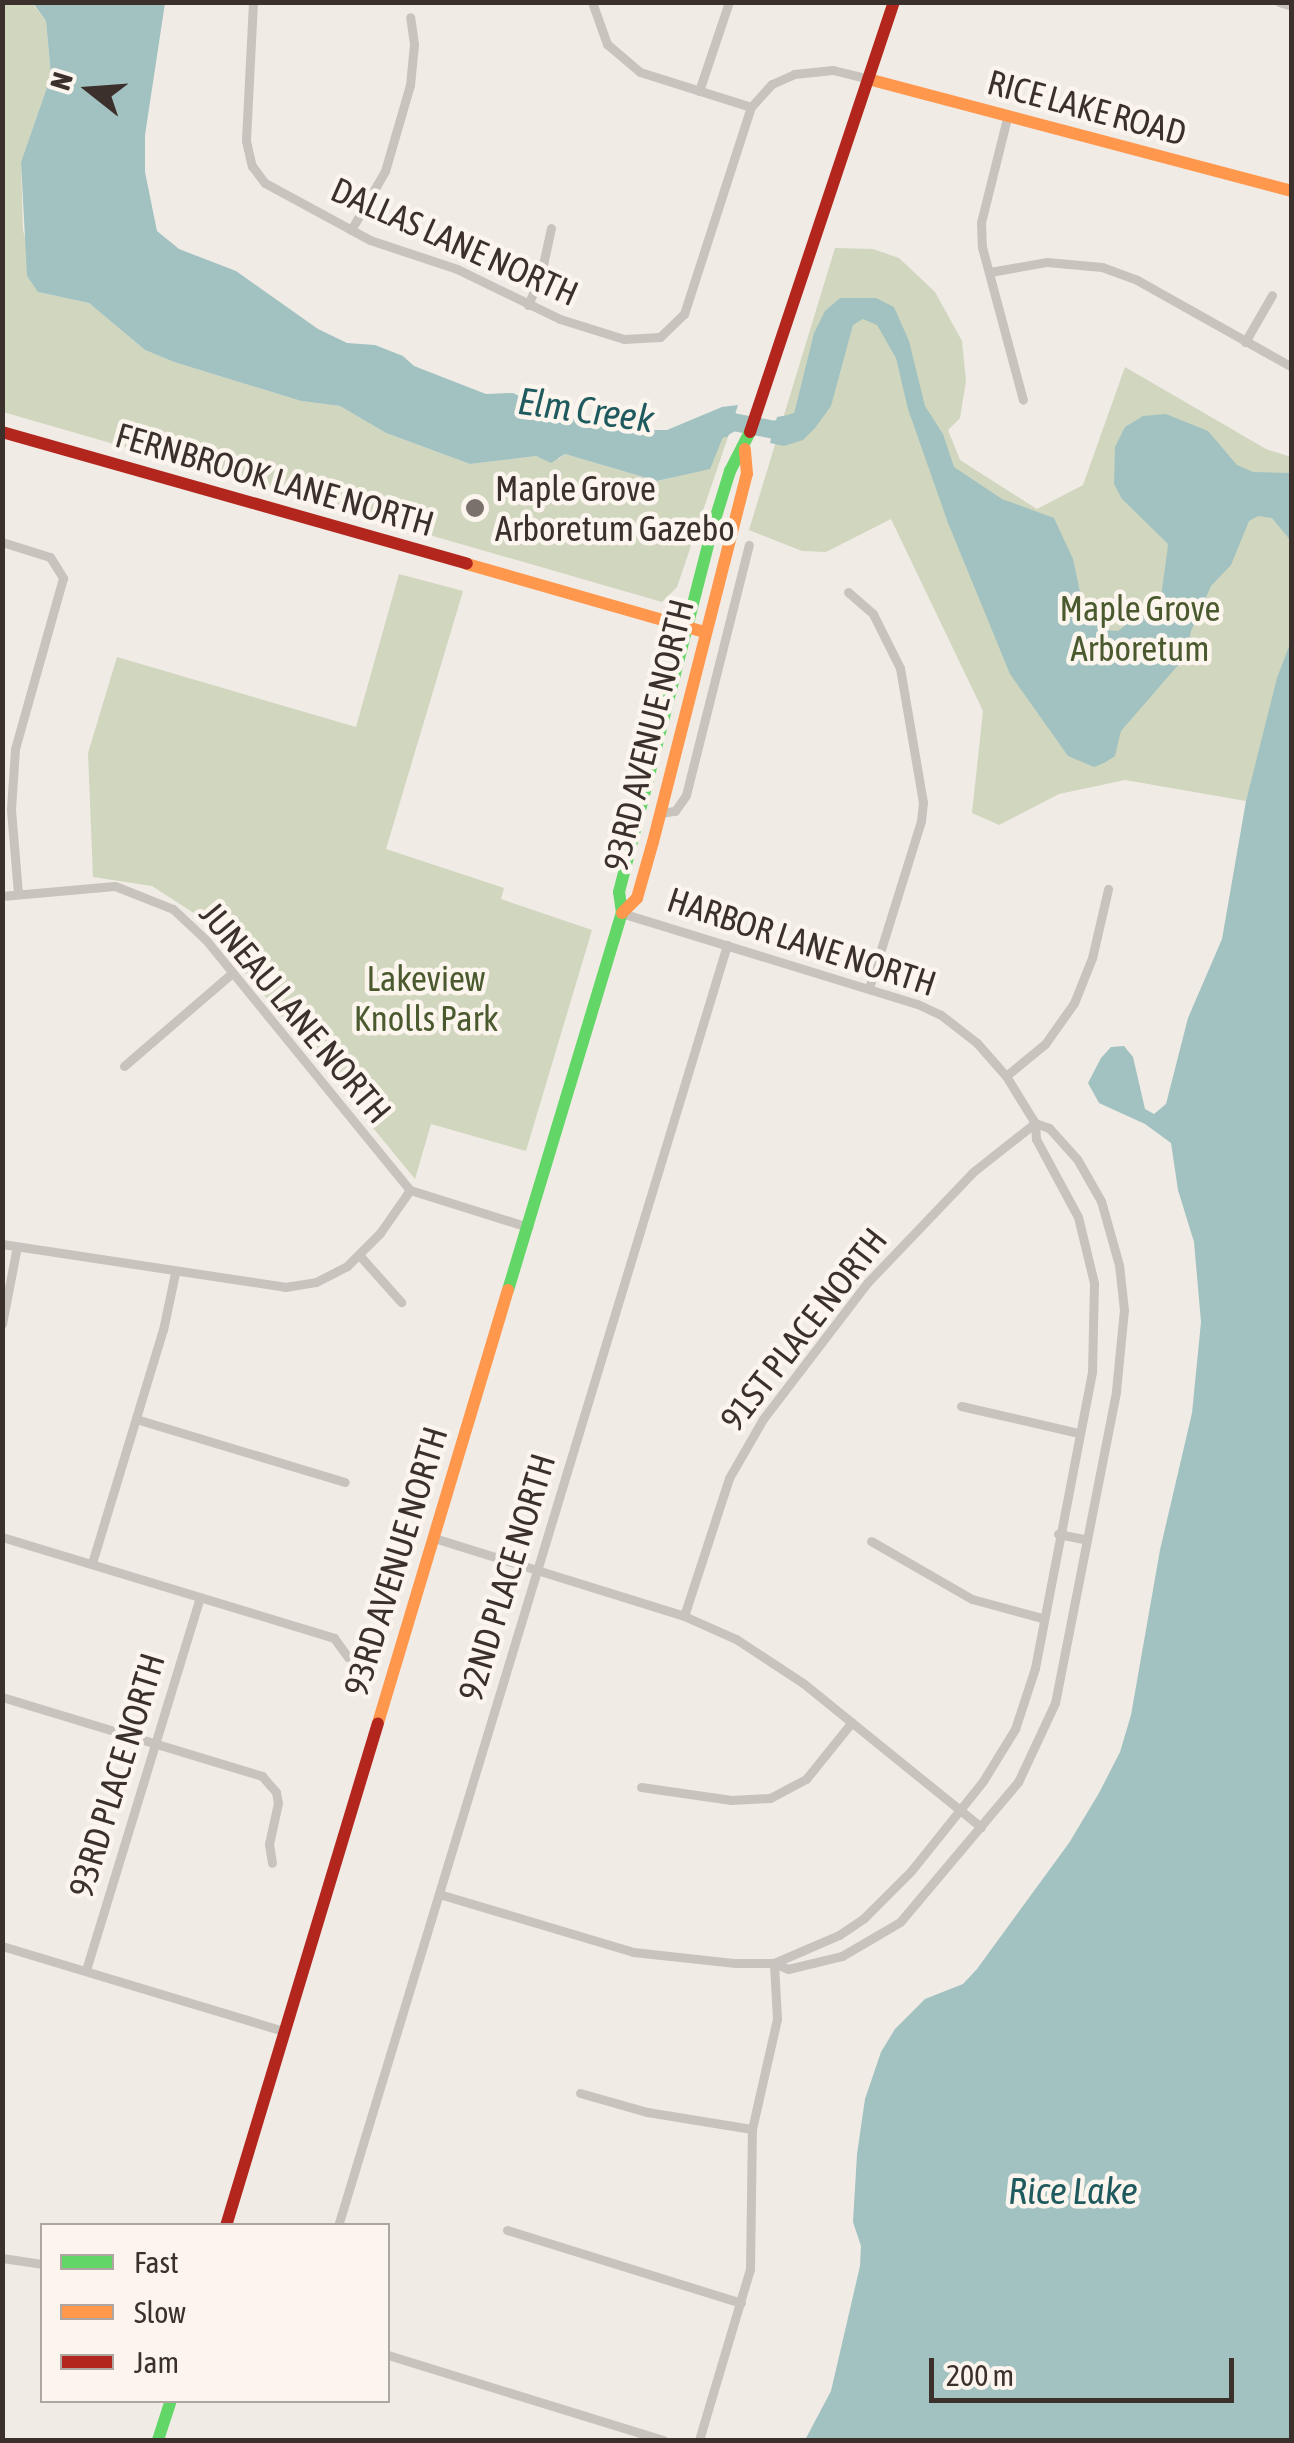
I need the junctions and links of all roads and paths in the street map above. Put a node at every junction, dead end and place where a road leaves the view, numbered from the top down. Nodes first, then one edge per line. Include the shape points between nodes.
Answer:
1 (253, 2) edge
2 (592, 2) edge
3 (729, 2) edge
4 (894, 2) edge
5 (1279, 2) edge
6 (1292, 6) edge
7 (410, 17) dead end
8 (868, 79) junction
9 (700, 91) junction
10 (751, 107) junction
11 (1007, 118) junction
12 (1292, 191) edge
13 (551, 228) dead end
14 (351, 230) junction
15 (990, 272) junction
16 (1272, 295) dead end
17 (528, 305) junction
18 (1245, 342) junction
19 (1292, 367) edge
20 (1024, 400) dead end
21 (2, 432) edge
22 (746, 449) junction
23 (2, 542) edge
24 (749, 545) dead end
25 (848, 592) dead end
26 (685, 627) junction
27 (704, 632) junction
28 (726, 638) junction
29 (660, 813) junction
30 (1108, 889) dead end
31 (18, 894) junction
32 (2, 896) edge
33 (622, 913) junction
34 (727, 945) junction
35 (232, 972) junction
36 (870, 988) junction
37 (124, 1066) dead end
38 (1006, 1076) junction
39 (1036, 1123) junction
40 (410, 1190) junction
41 (528, 1227) junction
42 (2, 1244) edge
43 (18, 1246) junction
44 (360, 1256) junction
45 (175, 1272) junction
46 (401, 1302) dead end
47 (2, 1324) edge
48 (960, 1406) dead end
49 (136, 1419) junction
50 (1079, 1433) junction
51 (345, 1482) dead end
52 (1058, 1534) junction
53 (2, 1536) edge
54 (434, 1538) junction
55 (1084, 1539) junction
56 (870, 1541) dead end
57 (92, 1564) junction
58 (538, 1570) junction
59 (200, 1597) junction
60 (684, 1616) junction
61 (1042, 1618) junction
62 (348, 1656) dead end
63 (2, 1698) edge
64 (852, 1722) junction
65 (155, 1743) junction
66 (640, 1787) dead end
67 (960, 1810) junction
68 (981, 1827) junction
69 (272, 1864) dead end
70 (438, 1894) junction
71 (2, 1946) edge
72 (774, 1962) junction
73 (86, 1970) junction
74 (284, 2031) junction
75 (580, 2093) dead end
76 (752, 2128) junction
77 (227, 2223) edge
78 (339, 2223) edge
79 (507, 2230) dead end
80 (2, 2258) edge
81 (40, 2264) edge
82 (741, 2303) junction
83 (390, 2356) edge
84 (170, 2403) edge
85 (158, 2440) edge
86 (663, 2440) edge
87 (699, 2440) edge

1 - 14 street, DALLAS LANE NORTH via 245,119 252,166 274,189
2 - 9 street via 607,44 623,60
3 - 9 street
4 - 8 main road, 93RD AVENUE NORTH
5 - 6 street
7 - 14 street via 410,85 384,170
8 - 10 street via 834,70 794,74 772,84
8 - 11 main road, RICE LAKE ROAD
8 - 22 main road, 93RD AVENUE NORTH
9 - 10 street
10 - 17 street, DALLAS LANE NORTH via 684,314 668,332 649,340 606,334
11 - 12 main road, RICE LAKE ROAD
11 - 15 street via 981,222
13 - 17 street
14 - 17 street, DALLAS LANE NORTH via 457,269
15 - 18 street via 1047,262 1102,267
15 - 20 street
16 - 18 street
18 - 19 street
21 - 26 main road, FERNBROOK LANE NORTH
22 - 26 main road, 93RD AVENUE NORTH via 730,471
22 - 27 main road, 93RD AVENUE NORTH via 748,474
23 - 31 street via 56,562 62,588 23,715 12,776
24 - 28 street
25 - 36 street via 872,614 900,668 923,802
26 - 27 main road, FERNBROOK LANE NORTH
26 - 33 main road, 93RD AVENUE NORTH via 619,892
27 - 28 street
27 - 29 main road, 93RD AVENUE NORTH
28 - 29 street via 686,795 675,811
29 - 33 main road, 93RD AVENUE NORTH via 637,898
30 - 38 street via 1074,1004 1045,1044
31 - 32 street, JUNEAU LANE NORTH
31 - 35 street, JUNEAU LANE NORTH via 101,886 152,897 191,923
33 - 34 street, HARBOR LANE NORTH
33 - 41 main road, 93RD AVENUE NORTH
34 - 36 street, HARBOR LANE NORTH
34 - 58 street, 92ND PLACE NORTH
35 - 37 street
35 - 40 street, JUNEAU LANE NORTH
36 - 38 street, HARBOR LANE NORTH via 941,1015
38 - 39 street, HARBOR LANE NORTH
39 - 50 street via 1036,1139 1078,1218 1094,1283 1094,1357
39 - 55 street via 1050,1128 1087,1174 1111,1232 1123,1293 1119,1376
39 - 60 street, 91ST PLACE NORTH via 973,1172 878,1270 763,1419 729,1478
40 - 41 street
40 - 44 street
41 - 54 main road, 93RD AVENUE NORTH
42 - 43 street
43 - 45 street
43 - 47 street
44 - 45 street via 326,1278 285,1288
44 - 46 street
45 - 49 street
48 - 50 street
49 - 51 street
49 - 57 street
50 - 52 street
52 - 55 street
52 - 61 street
53 - 57 street
54 - 58 street
54 - 74 main road, 93RD AVENUE NORTH
55 - 68 street via 1055,1703 1027,1766
56 - 61 street via 972,1600
57 - 59 street
58 - 60 street
58 - 70 street, 92ND PLACE NORTH
59 - 62 street via 334,1638
59 - 65 street, 93RD PLACE NORTH
60 - 64 street via 770,1659
61 - 67 street via 1015,1729
63 - 65 street
64 - 66 street via 806,1779 770,1798 731,1800
64 - 67 street
65 - 69 street via 270,1783 278,1804
65 - 73 street, 93RD PLACE NORTH
67 - 68 street
67 - 72 street via 864,1918
68 - 72 street via 887,1933 818,1964 788,1969
70 - 72 street via 633,1952
70 - 78 street, 92ND PLACE NORTH
71 - 73 street
72 - 76 street via 776,2018
73 - 74 street
74 - 77 main road, 93RD AVENUE NORTH
75 - 76 street via 647,2112
76 - 82 street via 752,2248
79 - 82 street
80 - 81 street
82 - 87 street
83 - 86 street
84 - 85 main road

